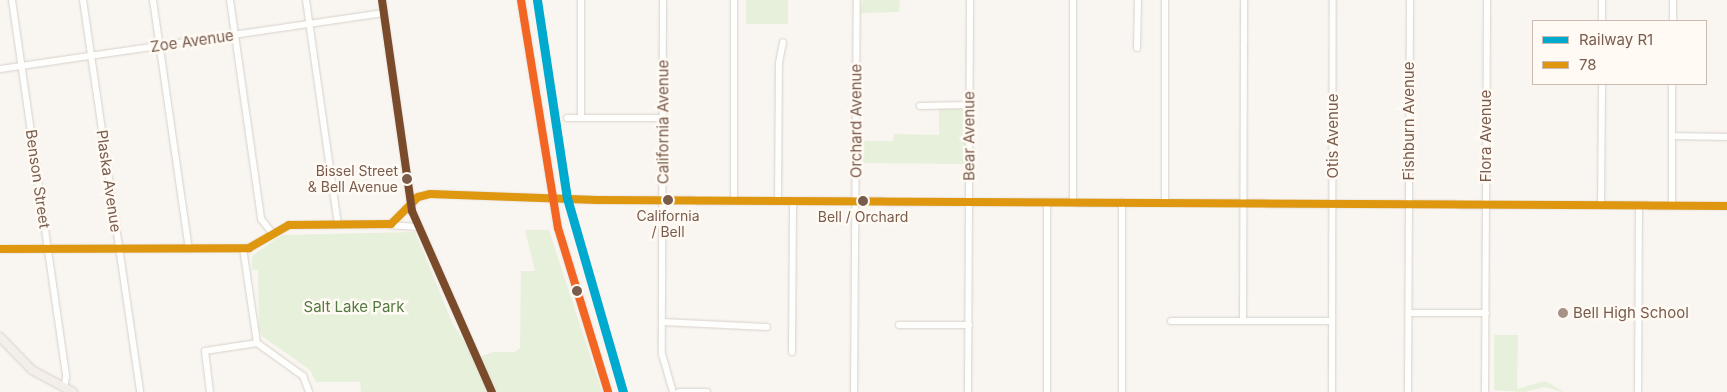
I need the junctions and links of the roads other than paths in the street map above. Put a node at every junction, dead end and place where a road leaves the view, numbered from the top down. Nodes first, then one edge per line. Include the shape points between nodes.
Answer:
1 (12, 0) edge
2 (83, 0) edge
3 (153, 0) edge
4 (230, 0) edge
5 (306, 0) edge
6 (382, 0) edge
7 (521, 0) edge
8 (581, 0) edge
9 (663, 0) edge
10 (734, 0) edge
11 (857, 0) edge
12 (970, 0) edge
13 (1073, 0) edge
14 (1138, 0) edge
15 (1165, 0) edge
16 (1244, 0) edge
17 (1333, 0) edge
18 (1410, 0) edge
19 (1487, 0) edge
20 (1602, 0) edge
21 (1673, 0) edge
22 (384, 13) junction
23 (1602, 20) edge
24 (1672, 20) edge
25 (309, 24) junction
26 (235, 35) junction
27 (784, 42) dead end
28 (160, 46) junction
29 (1137, 48) dead end
30 (91, 56) junction
31 (22, 66) junction
32 (0, 69) edge
33 (1602, 85) edge
34 (1672, 85) edge
35 (970, 105) junction
36 (920, 106) dead end
37 (567, 118) dead end
38 (580, 118) junction
39 (663, 118) junction
40 (1672, 136) junction
41 (1727, 137) edge
42 (551, 196) junction
43 (662, 200) junction
44 (734, 200) junction
45 (778, 200) junction
46 (793, 200) junction
47 (855, 201) junction
48 (969, 202) junction
49 (1047, 202) junction
50 (1073, 202) junction
51 (1122, 202) junction
52 (1165, 203) junction
53 (1244, 203) junction
54 (411, 204) junction
55 (1333, 204) junction
56 (1409, 204) junction
57 (1486, 205) junction
58 (1601, 205) junction
59 (1639, 206) junction
60 (1672, 206) junction
61 (1727, 206) edge
62 (338, 225) junction
63 (388, 225) junction
64 (417, 227) junction
65 (273, 234) junction
66 (48, 248) junction
67 (243, 248) junction
68 (0, 249) edge
69 (119, 249) junction
70 (189, 249) junction
71 (1409, 313) junction
72 (1486, 314) junction
73 (1171, 321) dead end
74 (1243, 321) junction
75 (662, 322) junction
76 (1332, 322) junction
77 (900, 325) dead end
78 (969, 325) junction
79 (767, 328) dead end
80 (0, 339) edge
81 (257, 342) junction
82 (792, 352) dead end
83 (64, 388) junction
84 (72, 392) edge
85 (140, 392) edge
86 (210, 392) edge
87 (309, 392) edge
88 (492, 392) edge
89 (608, 392) edge
90 (673, 392) edge
91 (679, 392) edge
92 (707, 392) edge
93 (854, 392) edge
94 (968, 392) edge
95 (1046, 392) edge
96 (1122, 392) edge
97 (1332, 392) edge
98 (1408, 392) edge
99 (1485, 392) edge
100 (1638, 392) edge

1 - 31 street, Benson Street
2 - 30 street, Plaska Avenue
3 - 28 street
4 - 26 street
5 - 25 street
6 - 22 street
7 - 42 street
8 - 38 street
9 - 39 street, California Avenue
10 - 44 street
11 - 47 street, Orchard Avenue
12 - 35 street, Bear Avenue
13 - 50 street
14 - 29 street
15 - 52 street
16 - 53 street
17 - 55 street, Otis Avenue
18 - 56 street, Fishburn Avenue
19 - 57 street, Flora Avenue
20 - 23 street
21 - 24 street
22 - 25 street, Zoe Avenue
22 - 54 street
25 - 26 street, Zoe Avenue
25 - 62 street
26 - 28 street, Zoe Avenue
26 - 65 street via 262,219
27 - 45 street via 779,63
28 - 30 street, Zoe Avenue
28 - 70 street
30 - 31 street, Zoe Avenue
30 - 69 street, Plaska Avenue
31 - 32 street, Zoe Avenue
31 - 66 street, Benson Street
33 - 58 street
34 - 40 street
35 - 36 street
35 - 48 street, Bear Avenue
37 - 38 street
38 - 39 street
39 - 43 street, California Avenue
40 - 41 street
40 - 60 street
42 - 43 street
42 - 54 street via 430,194
42 - 89 street
43 - 44 street
43 - 75 street, California Avenue
44 - 45 street
45 - 46 street
46 - 47 street
46 - 82 street
47 - 48 street
47 - 93 street, Orchard Avenue
48 - 49 street
48 - 78 street, Bear Avenue
49 - 50 street
49 - 95 street
50 - 51 street
51 - 52 street
51 - 96 street
52 - 53 street
53 - 55 street
53 - 74 street
54 - 63 street via 399,220
54 - 64 street
55 - 56 street
55 - 76 street, Otis Avenue
56 - 57 street
56 - 71 street, Fishburn Avenue
57 - 58 street
57 - 72 street, Flora Avenue
58 - 59 street
59 - 60 street
59 - 100 street
60 - 61 street
62 - 63 street
62 - 65 street via 289,225
63 - 64 street
64 - 88 street
65 - 67 street
66 - 68 street
66 - 69 street
66 - 83 street, Benson Street
67 - 70 street
67 - 81 street
69 - 70 street
69 - 85 street, Plaska Avenue
71 - 72 street
71 - 98 street, Fishburn Avenue
72 - 99 street, Flora Avenue
73 - 74 street
74 - 76 street
75 - 79 street
75 - 90 street, California Avenue via 662,361
76 - 97 street, Otis Avenue
77 - 78 street
78 - 94 street, Bear Avenue
80 - 83 main road via 26,365
81 - 86 street via 205,351
81 - 87 street via 304,376
83 - 84 main road
91 - 92 street

